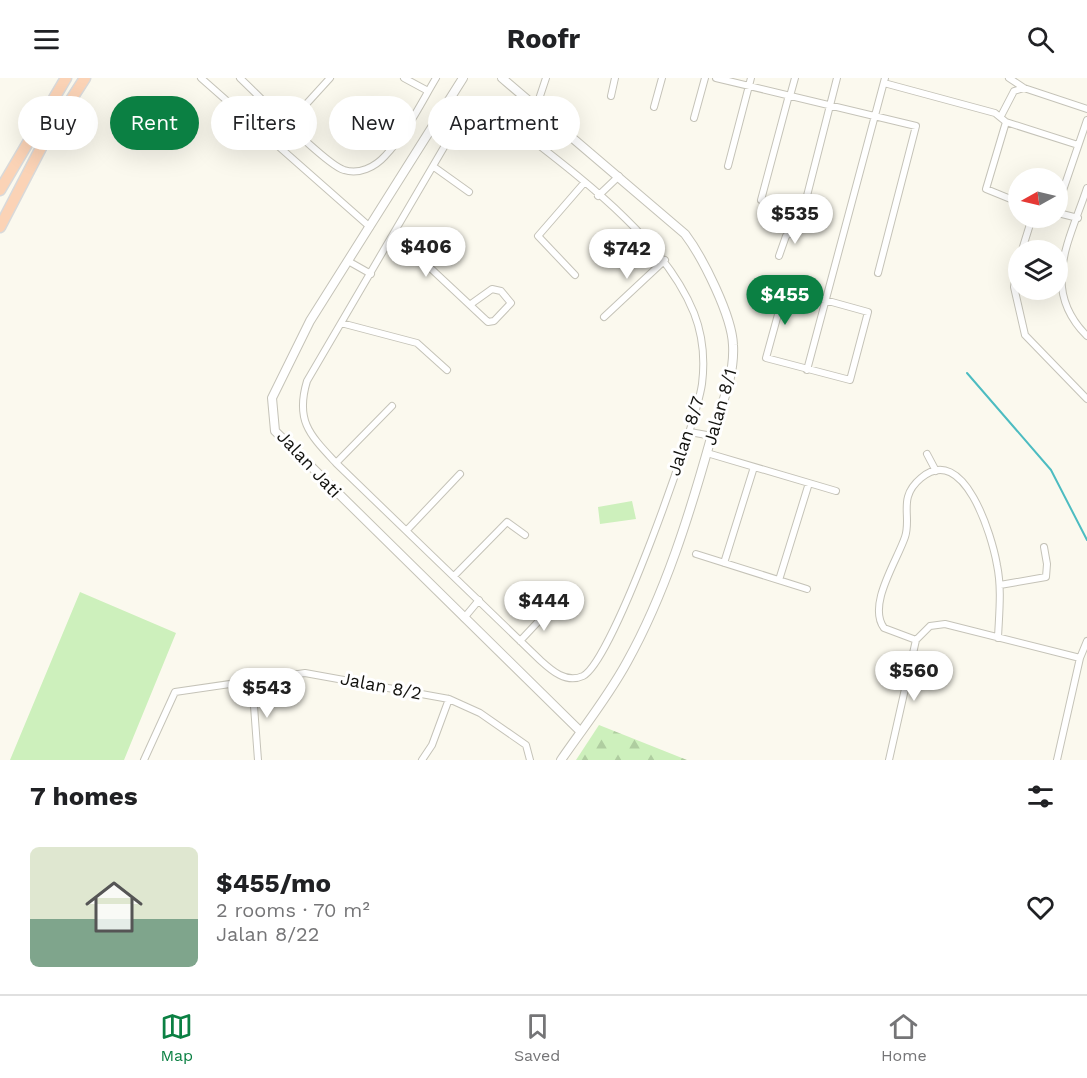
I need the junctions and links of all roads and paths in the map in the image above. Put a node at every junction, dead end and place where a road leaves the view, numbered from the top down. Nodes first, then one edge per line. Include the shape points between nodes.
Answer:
1 (66, 78) edge
2 (84, 78) edge
3 (201, 78) edge
4 (240, 78) edge
5 (330, 78) edge
6 (404, 78) edge
7 (436, 78) edge
8 (464, 78) edge
9 (502, 78) edge
10 (546, 78) edge
11 (615, 78) edge
12 (662, 78) edge
13 (705, 78) edge
14 (716, 78) edge
15 (751, 78) edge
16 (795, 78) edge
17 (837, 78) edge
18 (1009, 78) edge
19 (885, 80) edge
20 (749, 86) junction
21 (1024, 87) junction
22 (428, 92) junction
23 (220, 96) edge
24 (259, 96) edge
25 (314, 96) edge
26 (522, 96) edge
27 (540, 96) edge
28 (611, 96) dead end
29 (789, 96) junction
30 (829, 105) junction
31 (654, 107) dead end
32 (1087, 109) edge
33 (875, 116) junction
34 (1001, 116) junction
35 (694, 118) dead end
36 (1087, 120) edge
37 (1006, 122) junction
38 (580, 144) edge
39 (1078, 145) junction
40 (317, 148) edge
41 (280, 150) edge
42 (728, 166) dead end
43 (434, 167) junction
44 (1068, 175) edge
45 (619, 176) junction
46 (584, 183) junction
47 (1087, 188) edge
48 (0, 190) edge
49 (469, 192) dead end
50 (598, 196) junction
51 (1008, 198) edge
52 (761, 200) dead end
53 (1068, 216) edge
54 (1078, 218) junction
55 (0, 227) edge
56 (370, 227) junction
57 (394, 234) junction
58 (1068, 246) edge
59 (779, 256) dead end
60 (665, 260) junction
61 (348, 261) junction
62 (878, 273) dead end
63 (371, 274) junction
64 (575, 275) dead end
65 (826, 300) junction
66 (1017, 300) edge
67 (1063, 300) edge
68 (471, 304) junction
69 (604, 317) dead end
70 (341, 323) junction
71 (1087, 336) edge
72 (447, 370) dead end
73 (807, 370) junction
74 (1087, 399) edge
75 (392, 406) dead end
76 (690, 432) junction
77 (712, 436) junction
78 (707, 453) junction
79 (927, 454) dead end
80 (336, 463) junction
81 (754, 466) junction
82 (936, 471) junction
83 (460, 474) dead end
84 (809, 483) junction
85 (836, 491) dead end
86 (407, 530) junction
87 (525, 535) dead end
88 (1044, 547) dead end
89 (696, 554) dead end
90 (724, 563) junction
91 (454, 576) junction
92 (779, 580) junction
93 (1000, 585) junction
94 (807, 588) dead end
95 (479, 600) junction
96 (551, 608) dead end
97 (464, 618) junction
98 (998, 638) junction
99 (916, 640) junction
100 (520, 641) junction
101 (1087, 641) edge
102 (1080, 658) junction
103 (252, 679) junction
104 (449, 699) junction
105 (581, 732) junction
106 (144, 760) edge
107 (258, 760) edge
108 (422, 760) edge
109 (530, 760) edge
110 (561, 760) edge
111 (889, 760) edge
112 (1057, 760) edge

1 - 48 main road
2 - 55 main road via 44,142
3 - 23 street
4 - 24 street
5 - 25 street
6 - 22 street
7 - 22 street
8 - 56 street, Jalan Jati
9 - 26 street, Jalan 8/1
10 - 27 street
11 - 28 street
12 - 31 street
13 - 35 street
14 - 20 street
15 - 20 street
16 - 29 street
17 - 30 street
18 - 21 street
19 - 33 street
19 - 34 street
20 - 29 street
20 - 42 street
21 - 32 street
21 - 34 street via 1014,91
22 - 40 street via 385,156 371,167 357,171 339,168
29 - 30 street
29 - 52 street
30 - 33 street
30 - 59 street via 799,227 786,236
33 - 62 street via 916,126
33 - 65 street
34 - 37 street
36 - 39 street
37 - 39 street
37 - 51 street via 986,189
38 - 45 street, Jalan 8/1
39 - 44 street
41 - 56 street
43 - 46 street, Jalan 8/7 via 466,109 480,102
43 - 49 street
43 - 57 street, Jalan 8/7
45 - 50 street
45 - 77 street, Jalan 8/1 via 685,234 702,260 728,322 734,345 732,370
46 - 50 street, Jalan 8/7
46 - 64 street via 538,236
47 - 54 street
50 - 60 street, Jalan 8/7
53 - 54 street
54 - 58 street
56 - 61 street, Jalan Jati
57 - 63 street, Jalan 8/7
57 - 68 street
60 - 69 street
60 - 76 street, Jalan 8/7 via 694,313 703,349 702,387
61 - 63 street
61 - 97 street, Jalan Jati via 309,321 272,398 275,432
63 - 70 street, Jalan 8/7
65 - 73 street
65 - 73 street via 783,290 765,355 767,359
65 - 73 street via 866,311 868,315 850,380
66 - 74 street via 1025,335
67 - 71 street via 1066,311
68 - 68 street via 490,322 511,303 501,291 492,289
70 - 72 street via 417,343
70 - 80 street, Jalan 8/7 via 307,381 301,402 308,432
75 - 80 street
76 - 77 street
76 - 100 street, Jalan 8/7 via 621,617 589,671 572,678 559,675
77 - 78 street, Jalan 8/1
78 - 81 street
78 - 105 street, Jalan 8/1 via 673,554 638,640
79 - 82 street
80 - 86 street, Jalan 8/7
81 - 84 street
81 - 90 street
82 - 93 street via 951,472 974,496 996,559
82 - 99 street via 920,479 910,493 905,510 906,535 878,610 884,628
83 - 86 street
84 - 85 street
84 - 92 street
86 - 91 street, Jalan 8/7
87 - 91 street via 506,523
88 - 93 street via 1046,577
89 - 90 street
90 - 92 street
91 - 95 street, Jalan 8/7
92 - 94 street
93 - 98 street
95 - 97 street
95 - 100 street, Jalan 8/7
96 - 100 street
97 - 105 street, Jalan Jati
98 - 99 street via 937,623
98 - 102 street
99 - 111 street
101 - 102 street
102 - 112 street
103 - 104 street, Jalan 8/2 via 305,672
103 - 106 street, Jalan 8/2 via 175,692
103 - 107 street
104 - 108 street via 432,745
104 - 109 street, Jalan 8/2 via 480,713 526,745
105 - 110 street, Jalan 8/1

